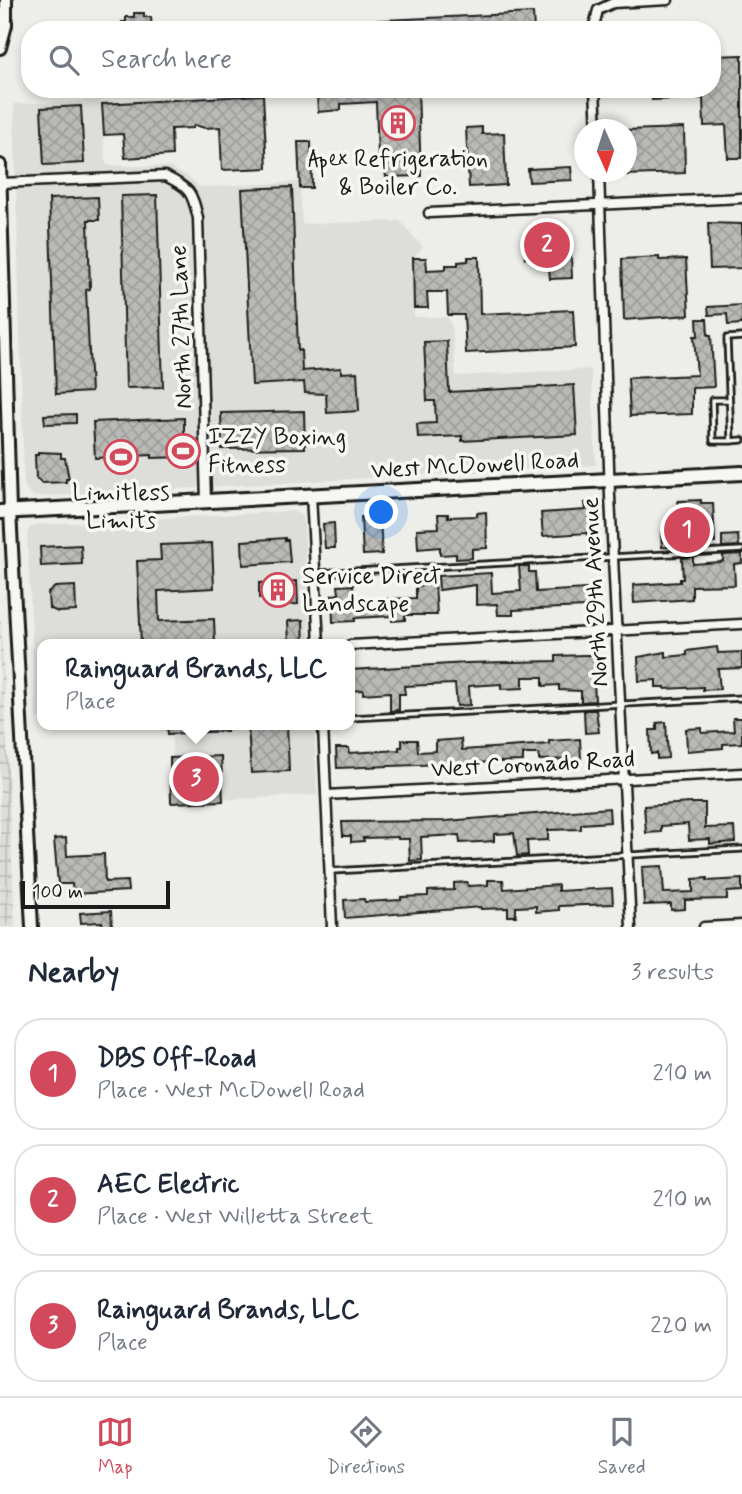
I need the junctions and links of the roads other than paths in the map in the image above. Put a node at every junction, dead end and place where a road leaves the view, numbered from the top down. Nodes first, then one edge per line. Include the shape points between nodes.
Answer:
1 (6, 0) edge
2 (668, 0) edge
3 (595, 21) edge
4 (0, 48) edge
5 (596, 98) edge
6 (597, 119) edge
7 (0, 165) edge
8 (600, 182) edge
9 (1, 183) edge
10 (742, 198) edge
11 (601, 203) junction
12 (429, 213) dead end
13 (742, 337) edge
14 (729, 400) junction
15 (731, 440) junction
16 (742, 440) edge
17 (742, 473) edge
18 (610, 480) junction
19 (311, 495) junction
20 (206, 501) junction
21 (5, 511) edge
22 (742, 550) edge
23 (613, 557) junction
24 (316, 573) junction
25 (742, 624) edge
26 (617, 631) junction
27 (319, 639) edge
28 (355, 645) edge
29 (742, 698) edge
30 (620, 704) junction
31 (355, 718) edge
32 (323, 730) edge
33 (742, 773) edge
34 (624, 779) junction
35 (326, 795) junction
36 (742, 849) edge
37 (627, 855) junction
38 (330, 871) junction
39 (742, 925) edge
40 (32, 927) edge
41 (332, 927) edge
42 (631, 927) edge
43 (704, 927) edge

1 - 4 main road
2 - 3 street via 613,4 598,10
5 - 6 street
7 - 9 main road
8 - 11 street, North 29th Avenue
9 - 20 street, North 27th Lane via 165,176 192,195 198,218
9 - 21 main road
10 - 11 street
11 - 12 street
11 - 18 street, North 29th Avenue
13 - 14 lane via 727,338
14 - 15 lane
14 - 15 lane via 712,400 713,441
15 - 16 lane
17 - 18 main road, West McDowell Road
18 - 19 main road, West McDowell Road
18 - 23 street, North 29th Avenue
19 - 20 main road, West McDowell Road
19 - 24 street
20 - 21 main road, West McDowell Road
21 - 40 main road
22 - 23 lane
23 - 24 lane
23 - 26 street, North 29th Avenue
24 - 27 street
25 - 26 street
26 - 28 street
26 - 30 street, North 29th Avenue
29 - 30 lane
30 - 31 lane
30 - 34 street, North 29th Avenue
32 - 35 street
33 - 34 street, West Coronado Road
34 - 35 street, West Coronado Road
34 - 37 street, North 29th Avenue
35 - 38 street
36 - 37 lane
37 - 38 lane
37 - 42 street, North 29th Avenue
38 - 41 street
39 - 43 street

